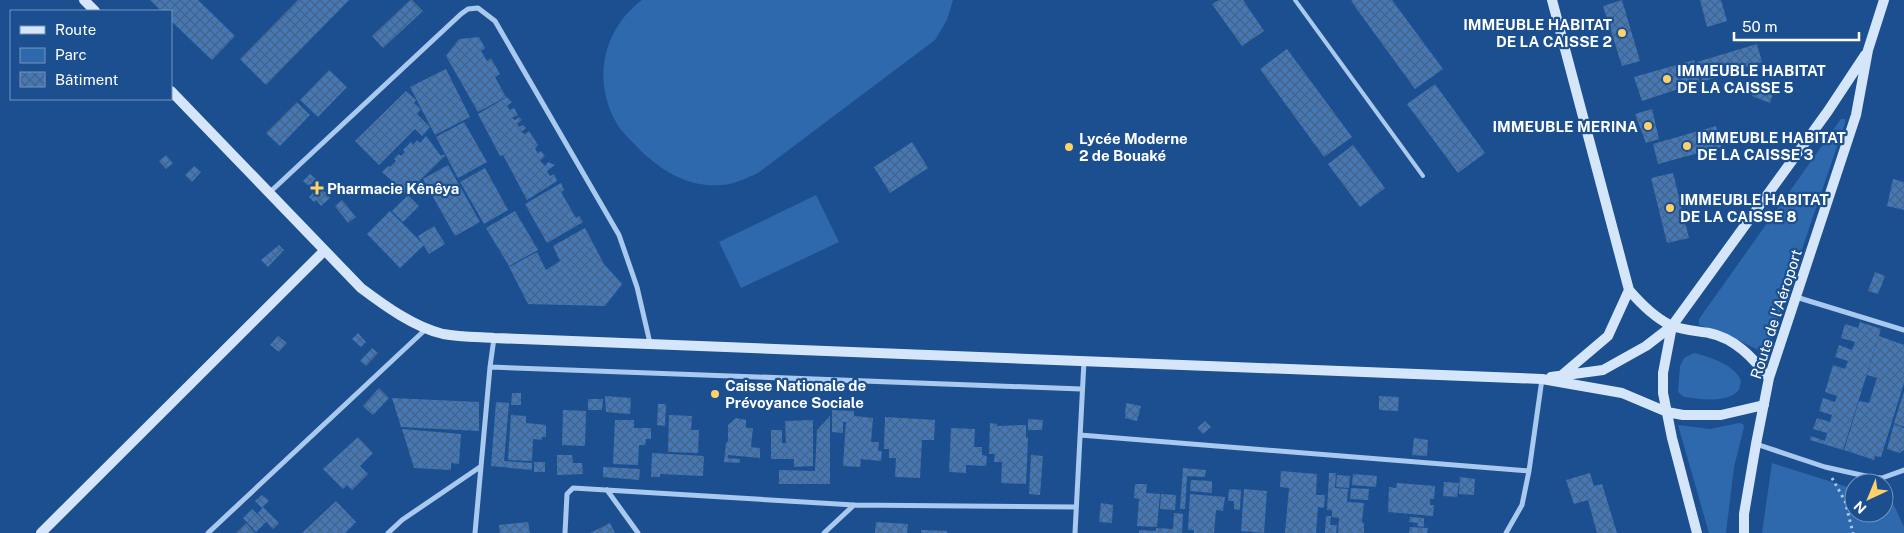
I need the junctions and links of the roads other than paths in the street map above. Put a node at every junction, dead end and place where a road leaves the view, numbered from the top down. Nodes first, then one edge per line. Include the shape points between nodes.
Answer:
1 (84, 0) edge
2 (1295, 0) edge
3 (1552, 0) edge
4 (1884, 0) edge
5 (94, 10) edge
6 (1868, 50) junction
7 (172, 92) edge
8 (1423, 176) dead end
9 (269, 194) junction
10 (324, 251) junction
11 (1629, 290) junction
12 (1796, 297) junction
13 (1672, 326) junction
14 (427, 328) junction
15 (1904, 330) edge
16 (494, 338) junction
17 (650, 343) junction
18 (1084, 360) junction
19 (490, 367) junction
20 (1561, 376) junction
21 (1769, 378) junction
22 (1542, 379) junction
23 (1081, 389) junction
24 (1764, 405) junction
25 (1667, 412) junction
26 (1080, 435) junction
27 (1756, 444) junction
28 (480, 467) junction
29 (1904, 470) edge
30 (1529, 471) junction
31 (607, 490) junction
32 (854, 505) junction
33 (1075, 507) junction
34 (42, 533) edge
35 (208, 533) edge
36 (388, 533) edge
37 (475, 533) edge
38 (565, 533) edge
39 (638, 533) edge
40 (824, 533) edge
41 (1075, 533) edge
42 (1506, 533) edge
43 (1697, 533) edge
44 (1744, 533) edge

1 - 5 street
2 - 8 lane
3 - 11 street
4 - 6 street, Route de l'Aéroport
6 - 12 street, Route de l'Aéroport via 1856,115
6 - 13 street, Route de l'Aéroport via 1828,111
7 - 9 street
9 - 10 street
9 - 17 street via 461,14 478,8 495,21 619,235 637,287
10 - 14 street via 361,288 390,310
10 - 34 street
11 - 13 street via 1651,313
11 - 20 street via 1608,336
12 - 15 street
12 - 21 street, Route de l'Aéroport
13 - 20 street via 1646,346 1603,370
13 - 21 street via 1715,334 1732,341 1751,356
13 - 25 street, Route de l'Aéroport via 1663,373
14 - 16 street via 444,334
14 - 35 street
16 - 17 street
16 - 19 street
17 - 18 street
18 - 22 street
18 - 23 street
19 - 23 street
19 - 28 street
20 - 22 street
21 - 24 street, Route de l'Aéroport
22 - 25 street via 1622,393
22 - 30 street
23 - 26 street
24 - 25 street via 1721,415
24 - 27 street, Route de l'Aéroport
25 - 43 street, Route de l'Aéroport
26 - 30 street
26 - 33 street
27 - 29 street via 1825,467 1870,477 1882,478
27 - 44 street, Route de l'Aéroport via 1744,514
28 - 36 street
28 - 37 street
30 - 42 street via 1522,506
31 - 32 street
31 - 38 street via 573,488 569,491
31 - 39 street
32 - 33 street
32 - 40 street
33 - 41 street

